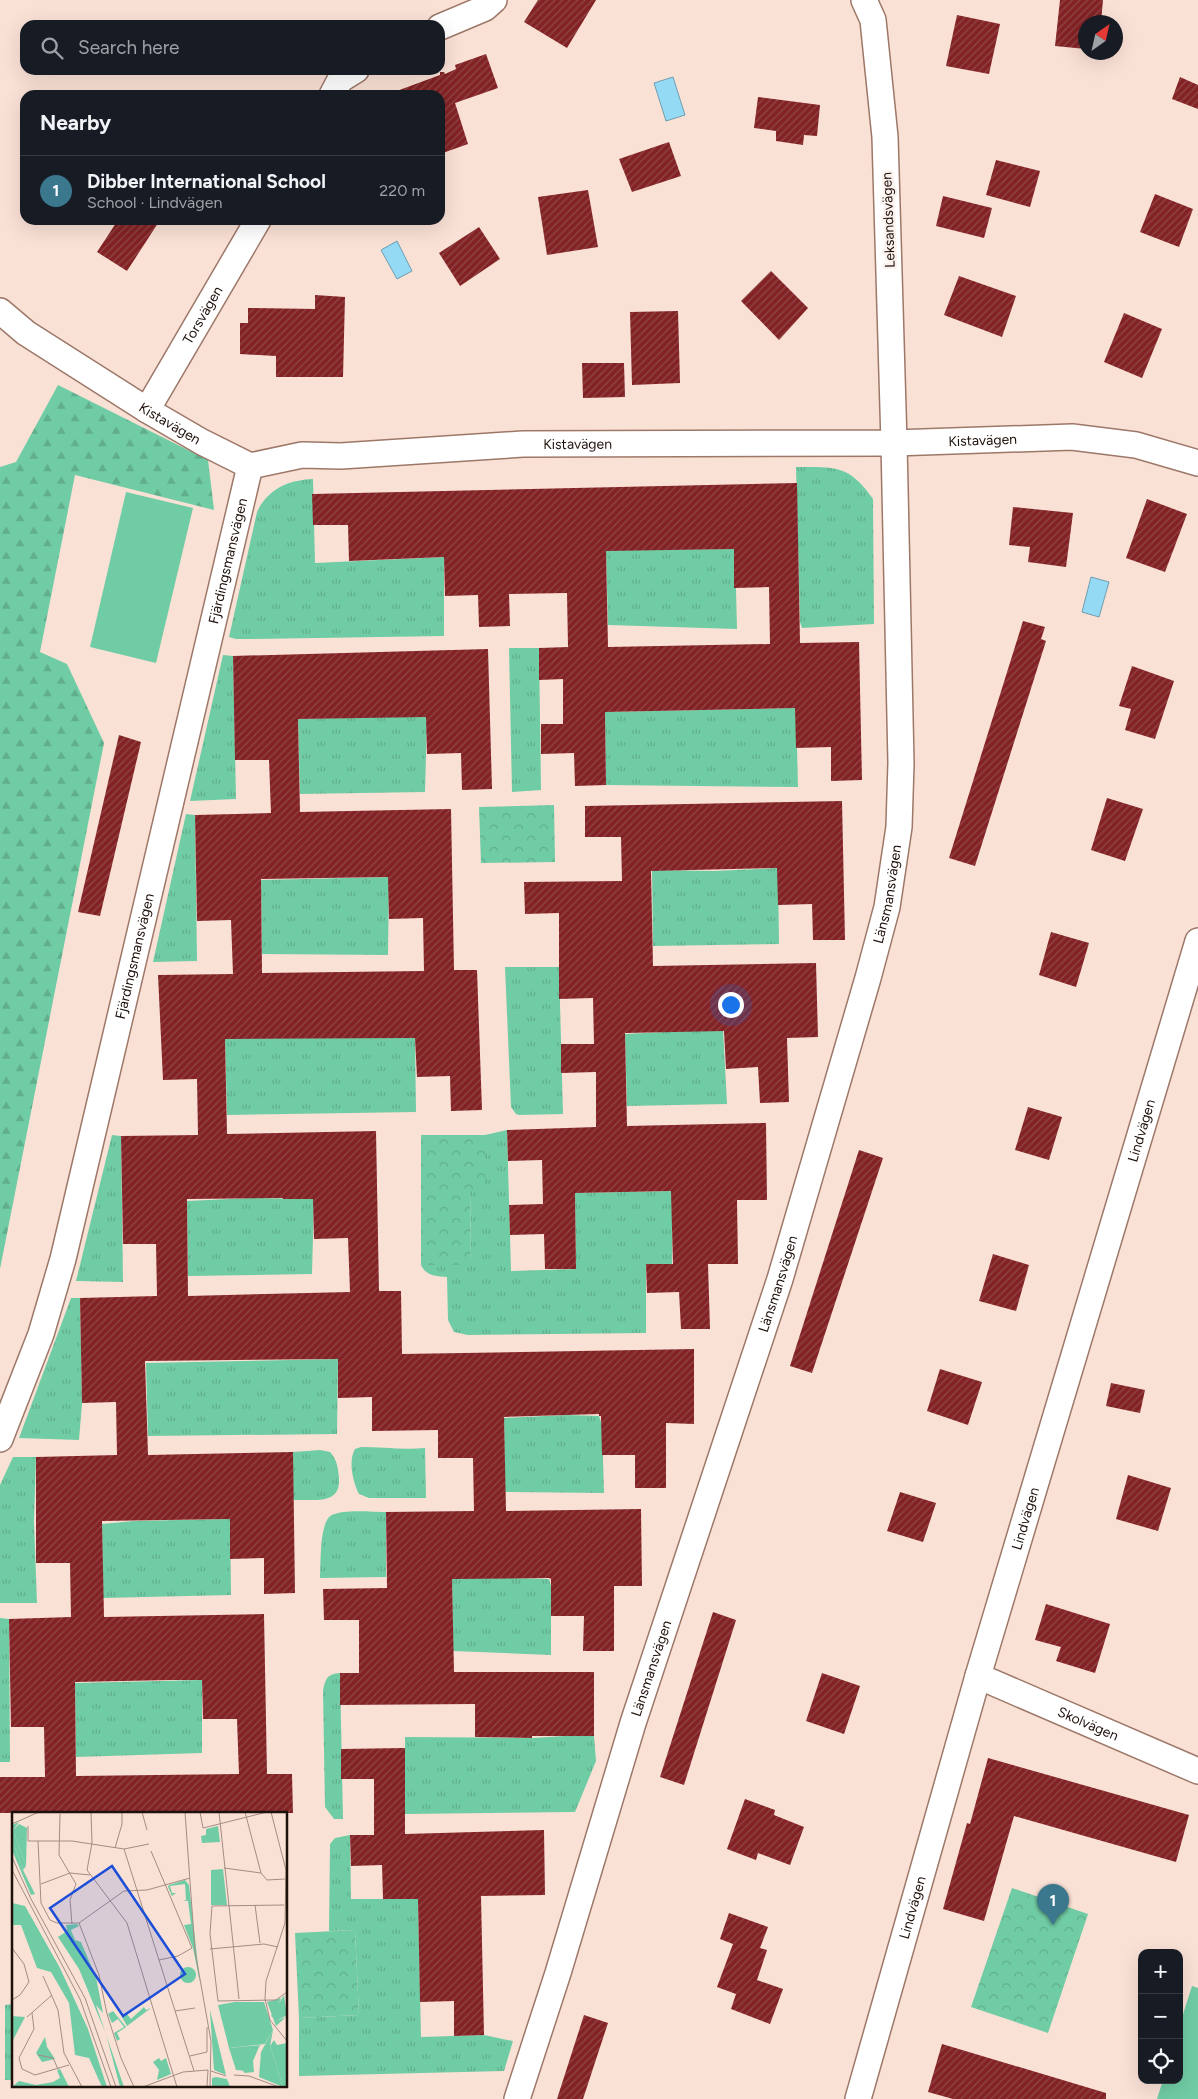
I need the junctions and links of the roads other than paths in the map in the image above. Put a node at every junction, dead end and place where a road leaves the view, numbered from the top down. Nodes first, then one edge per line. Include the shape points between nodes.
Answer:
1 (494, 0) edge
2 (864, 0) edge
3 (445, 25) edge
4 (348, 75) edge
5 (335, 90) edge
6 (255, 225) edge
7 (0, 311) edge
8 (147, 410) junction
9 (894, 442) junction
10 (1198, 463) edge
11 (250, 466) junction
12 (1198, 941) edge
13 (0, 1439) edge
14 (978, 1676) junction
15 (1198, 1771) edge
16 (517, 2099) edge
17 (858, 2099) edge

1 - 3 street via 485,8
2 - 9 street, Leksandsvägen via 873,20 885,137
4 - 5 street via 340,80
6 - 8 street, Torsvägen
7 - 8 street, Kistavägen via 26,333
8 - 11 street, Kistavägen
9 - 10 street, Kistavägen via 1072,437 1136,445
9 - 11 street, Kistavägen via 523,444 341,456 302,455
9 - 16 street, Länsmansvägen via 901,763 899,827 887,907 780,1280 633,1723
11 - 13 street, Fjärdingsmansvägen via 63,1259 41,1334
12 - 14 street, Lindvägen
14 - 15 street, Skolvägen
14 - 17 street, Lindvägen

